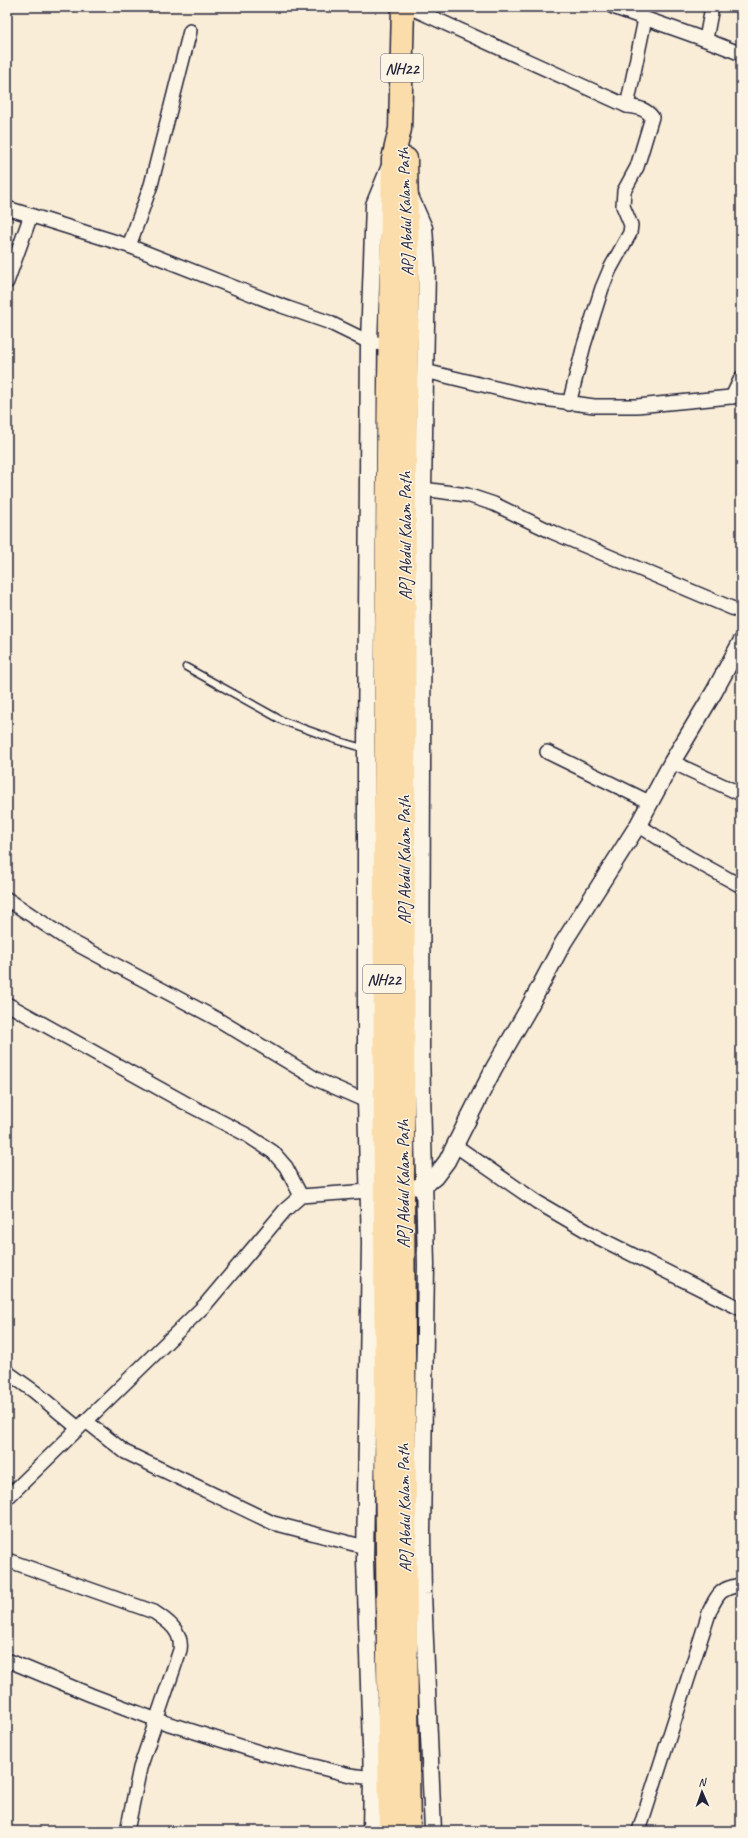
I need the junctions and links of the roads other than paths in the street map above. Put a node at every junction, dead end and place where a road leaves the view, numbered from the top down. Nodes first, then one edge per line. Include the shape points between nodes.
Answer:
1 (403, 7) edge
2 (409, 7) edge
3 (613, 7) edge
4 (712, 7) edge
5 (645, 19) junction
6 (190, 31) dead end
7 (706, 39) junction
8 (741, 54) edge
9 (627, 106) junction
10 (400, 128) junction
11 (408, 191) junction
12 (7, 208) edge
13 (31, 215) junction
14 (129, 246) junction
15 (7, 282) edge
16 (388, 345) junction
17 (425, 371) junction
18 (741, 378) edge
19 (737, 396) edge
20 (569, 404) junction
21 (387, 429) junction
22 (424, 489) junction
23 (741, 612) edge
24 (741, 642) edge
25 (186, 667) dead end
26 (366, 749) junction
27 (547, 752) dead end
28 (672, 762) junction
29 (741, 794) edge
30 (649, 802) junction
31 (638, 825) junction
32 (741, 886) edge
33 (7, 899) edge
34 (7, 1004) edge
35 (366, 1101) junction
36 (456, 1146) junction
37 (425, 1185) junction
38 (385, 1190) junction
39 (301, 1196) junction
40 (741, 1309) edge
41 (7, 1372) edge
42 (82, 1425) junction
43 (7, 1498) edge
44 (365, 1547) junction
45 (7, 1560) edge
46 (741, 1585) edge
47 (7, 1660) edge
48 (157, 1720) junction
49 (372, 1778) junction
50 (127, 1831) edge
51 (371, 1831) edge
52 (390, 1831) edge
53 (409, 1831) edge
54 (433, 1831) edge
55 (639, 1831) edge

1 - 10 highway, NH22
2 - 9 street
3 - 5 street
4 - 7 street
5 - 7 street
5 - 9 street
6 - 14 street via 151,186
7 - 8 street
9 - 20 street via 648,111 652,117 636,167 624,191 623,206 631,226 630,233 602,288
10 - 11 highway, APJ Abdul Kalam Path / NH22
10 - 16 highway, APJ Abdul Kalam Path / NH22 via 393,159
11 - 16 highway, APJ Abdul Kalam Path / NH22
11 - 17 street, NH22 via 424,228 427,269
12 - 13 street
13 - 14 street
13 - 15 street
14 - 16 street
16 - 21 highway, APJ Abdul Kalam Path / NH22
16 - 21 street, NH22
17 - 20 street
17 - 22 street, NH22
18 - 19 street
19 - 20 street via 637,406
21 - 26 street, NH22
21 - 38 highway, APJ Abdul Kalam Path / NH22
22 - 23 street via 467,495 494,504 552,532
22 - 37 street, NH22 via 420,1049
24 - 28 street
25 - 26 lane via 283,721
26 - 35 street, NH22
27 - 30 street
28 - 29 street
28 - 30 street
30 - 31 street
31 - 32 street
31 - 36 street via 563,943 494,1068
33 - 35 street via 67,939 217,1019 318,1080
34 - 39 street via 247,1135 273,1152 286,1167
35 - 38 street, NH22
36 - 37 street via 435,1177
36 - 40 street via 537,1202 597,1237
37 - 38 street
37 - 54 street, NH22 via 422,1534
38 - 39 street
38 - 44 street, NH22 via 370,1243
38 - 52 highway, APJ Abdul Kalam Path / NH22
38 - 53 highway, APJ Abdul Kalam Path / NH22 via 406,1634
39 - 42 street via 285,1210 205,1305
41 - 42 street
42 - 43 street
42 - 44 street via 125,1452 273,1523
44 - 49 street, NH22
45 - 48 street via 154,1612 168,1622 181,1643
46 - 55 street via 727,1588 717,1594 710,1610
47 - 48 street
48 - 49 street via 262,1753
48 - 50 street via 140,1768
49 - 51 street, NH22

